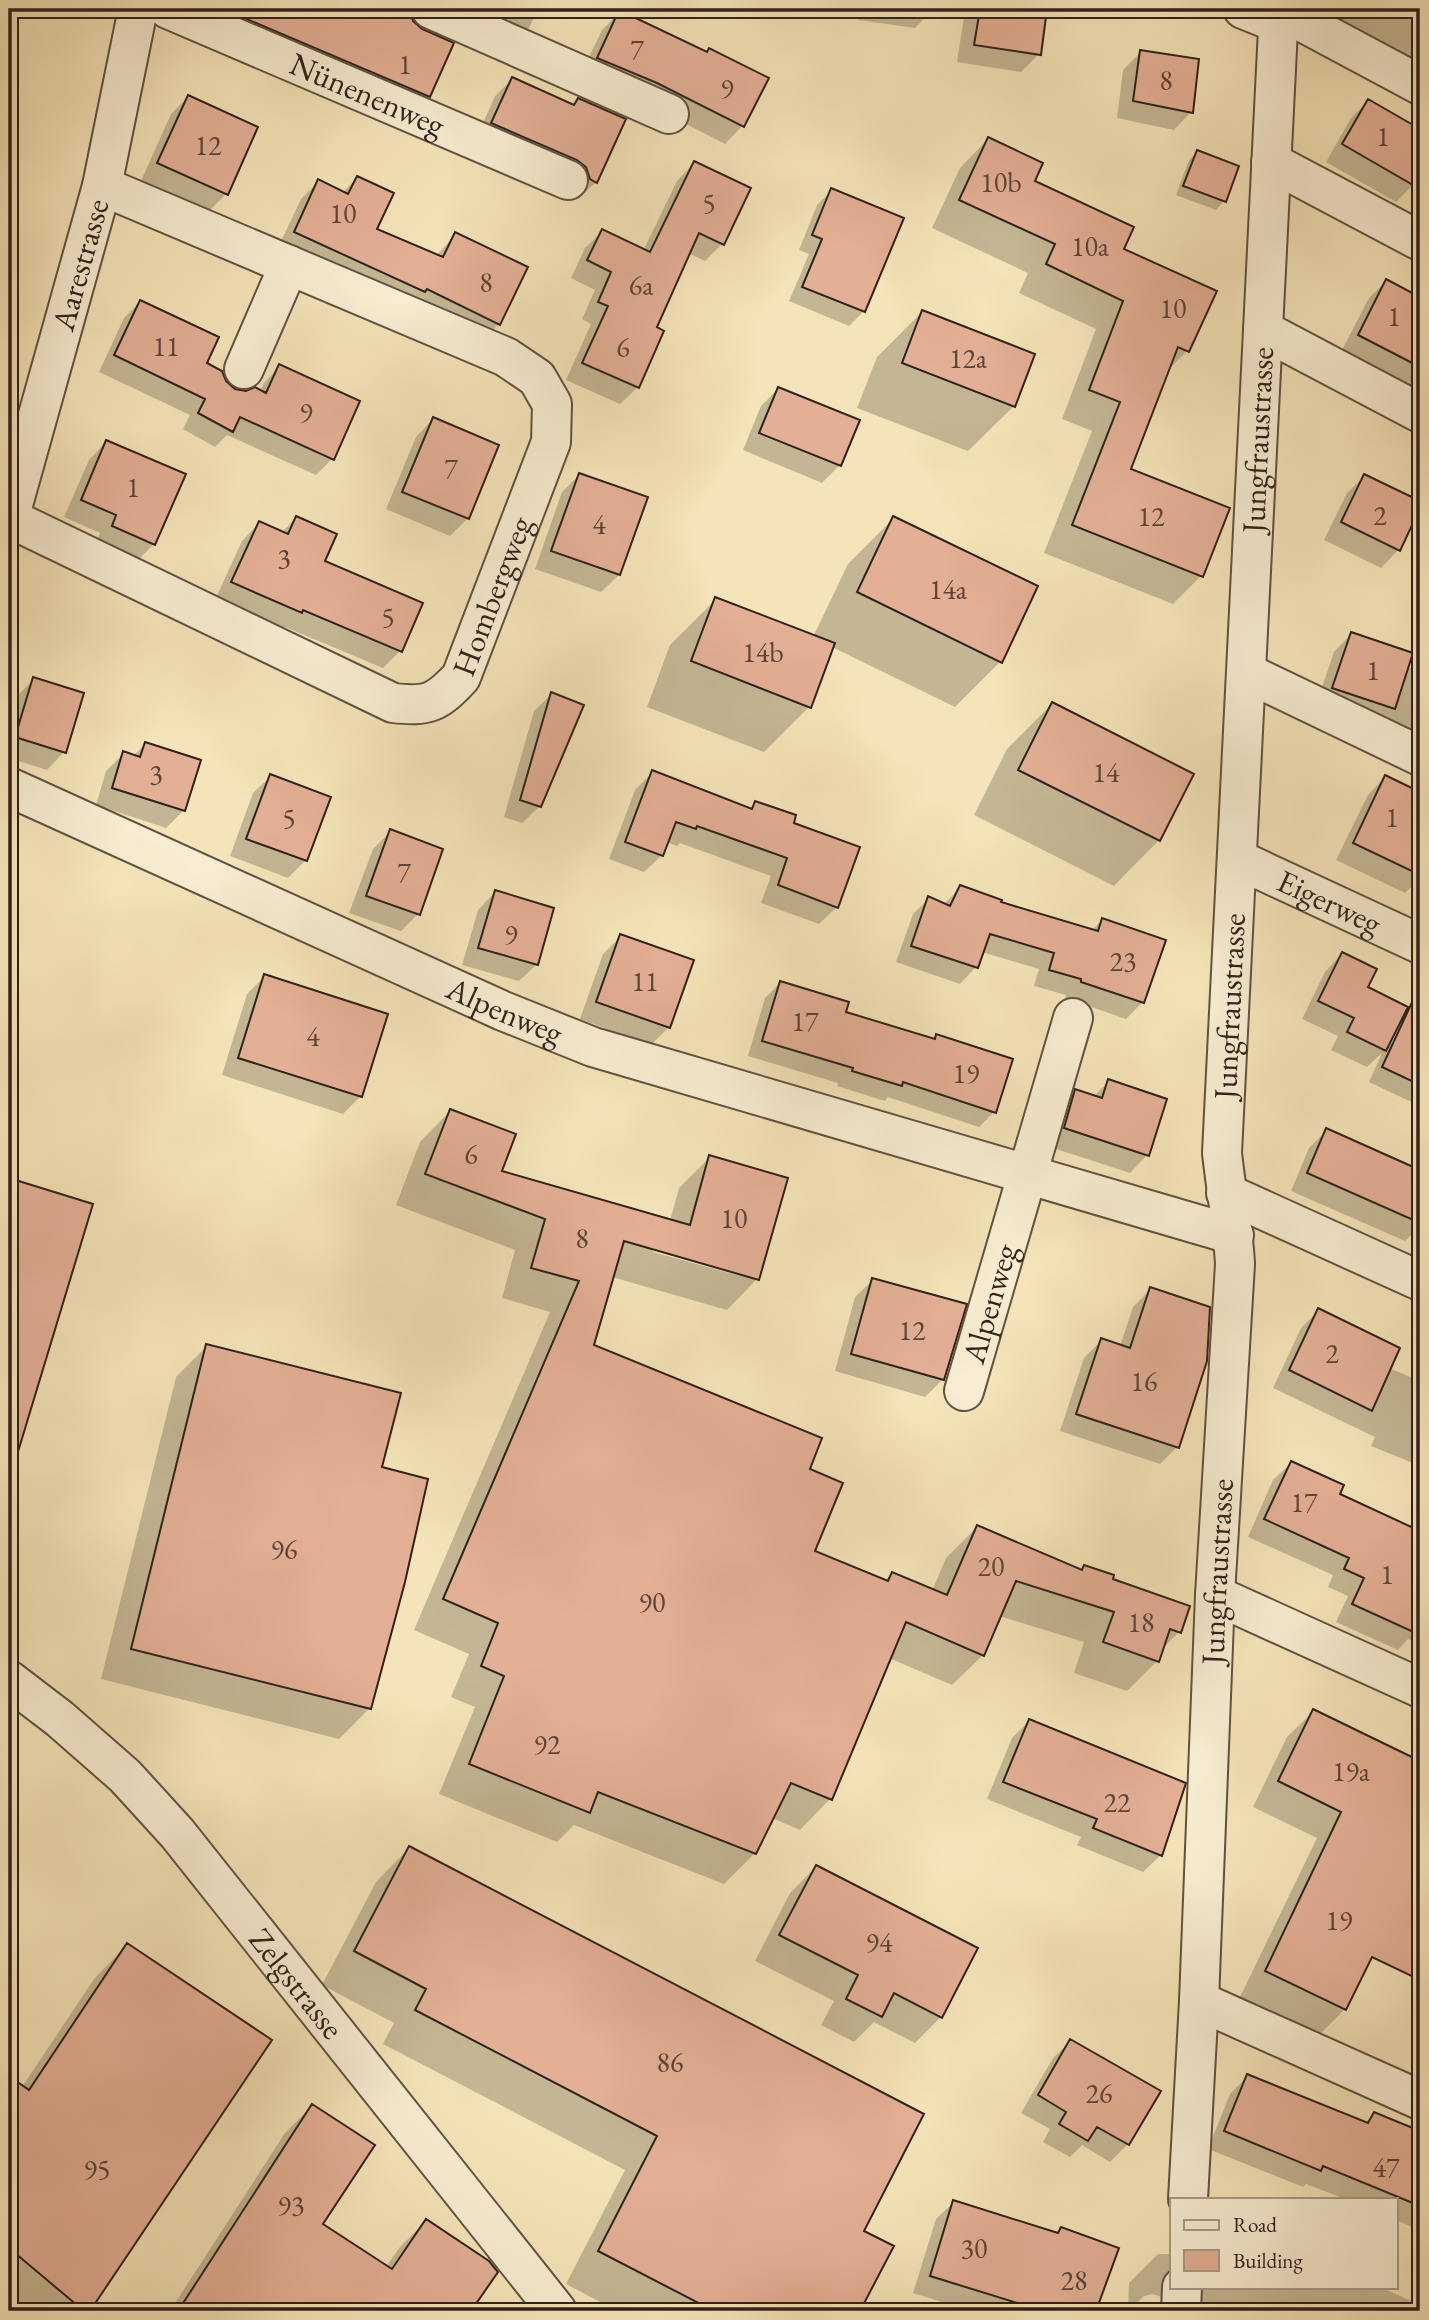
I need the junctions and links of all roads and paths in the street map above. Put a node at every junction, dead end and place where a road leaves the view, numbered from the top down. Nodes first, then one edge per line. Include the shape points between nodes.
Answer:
1 (138, 9) edge
2 (168, 9) edge
3 (431, 9) edge
4 (1243, 9) edge
5 (1278, 14) edge
6 (1420, 85) edge
7 (669, 114) dead end
8 (1271, 162) junction
9 (568, 180) dead end
10 (102, 186) junction
11 (1420, 241) edge
12 (289, 265) junction
13 (1263, 330) junction
14 (244, 369) dead end
15 (1420, 413) edge
16 (9, 518) edge
17 (1247, 673) junction
18 (1420, 756) edge
19 (9, 787) edge
20 (1237, 859) junction
21 (1420, 944) edge
22 (1073, 1018) dead end
23 (1025, 1174) junction
24 (1226, 1193) junction
25 (1234, 1235) junction
26 (1420, 1281) edge
27 (964, 1391) dead end
28 (1215, 1595) junction
29 (9, 1680) edge
30 (1420, 1688) edge
31 (1199, 2001) junction
32 (1420, 2100) edge
33 (1188, 2198) edge
34 (1182, 2288) edge
35 (557, 2311) edge
36 (1181, 2311) edge

1 - 10 street, Aarestrasse
2 - 9 street, Nünenenweg
3 - 7 street
4 - 5 street
5 - 6 street
5 - 8 street, Jungfraustrasse
8 - 11 street
8 - 13 street, Jungfraustrasse
10 - 12 street, Hombergweg
10 - 16 street, Aarestrasse
12 - 14 street
12 - 16 street, Hombergweg via 506,357 537,378 552,404 551,442 461,677 443,696 418,705 393,703
13 - 15 street
13 - 17 street, Jungfraustrasse
17 - 18 street
17 - 20 street, Jungfraustrasse
19 - 23 street, Alpenweg via 580,1042
20 - 21 street, Eigerweg
20 - 24 street, Jungfraustrasse via 1222,1153
22 - 23 street, Alpenweg
23 - 25 street, Alpenweg
23 - 27 street, Alpenweg
24 - 25 street, Jungfraustrasse
24 - 26 street
25 - 28 street, Jungfraustrasse
28 - 30 street
28 - 31 street, Jungfraustrasse
29 - 35 street, Zelgstrasse via 125,1776 177,1833
31 - 32 street
31 - 33 street, Jungfraustrasse
34 - 36 street

